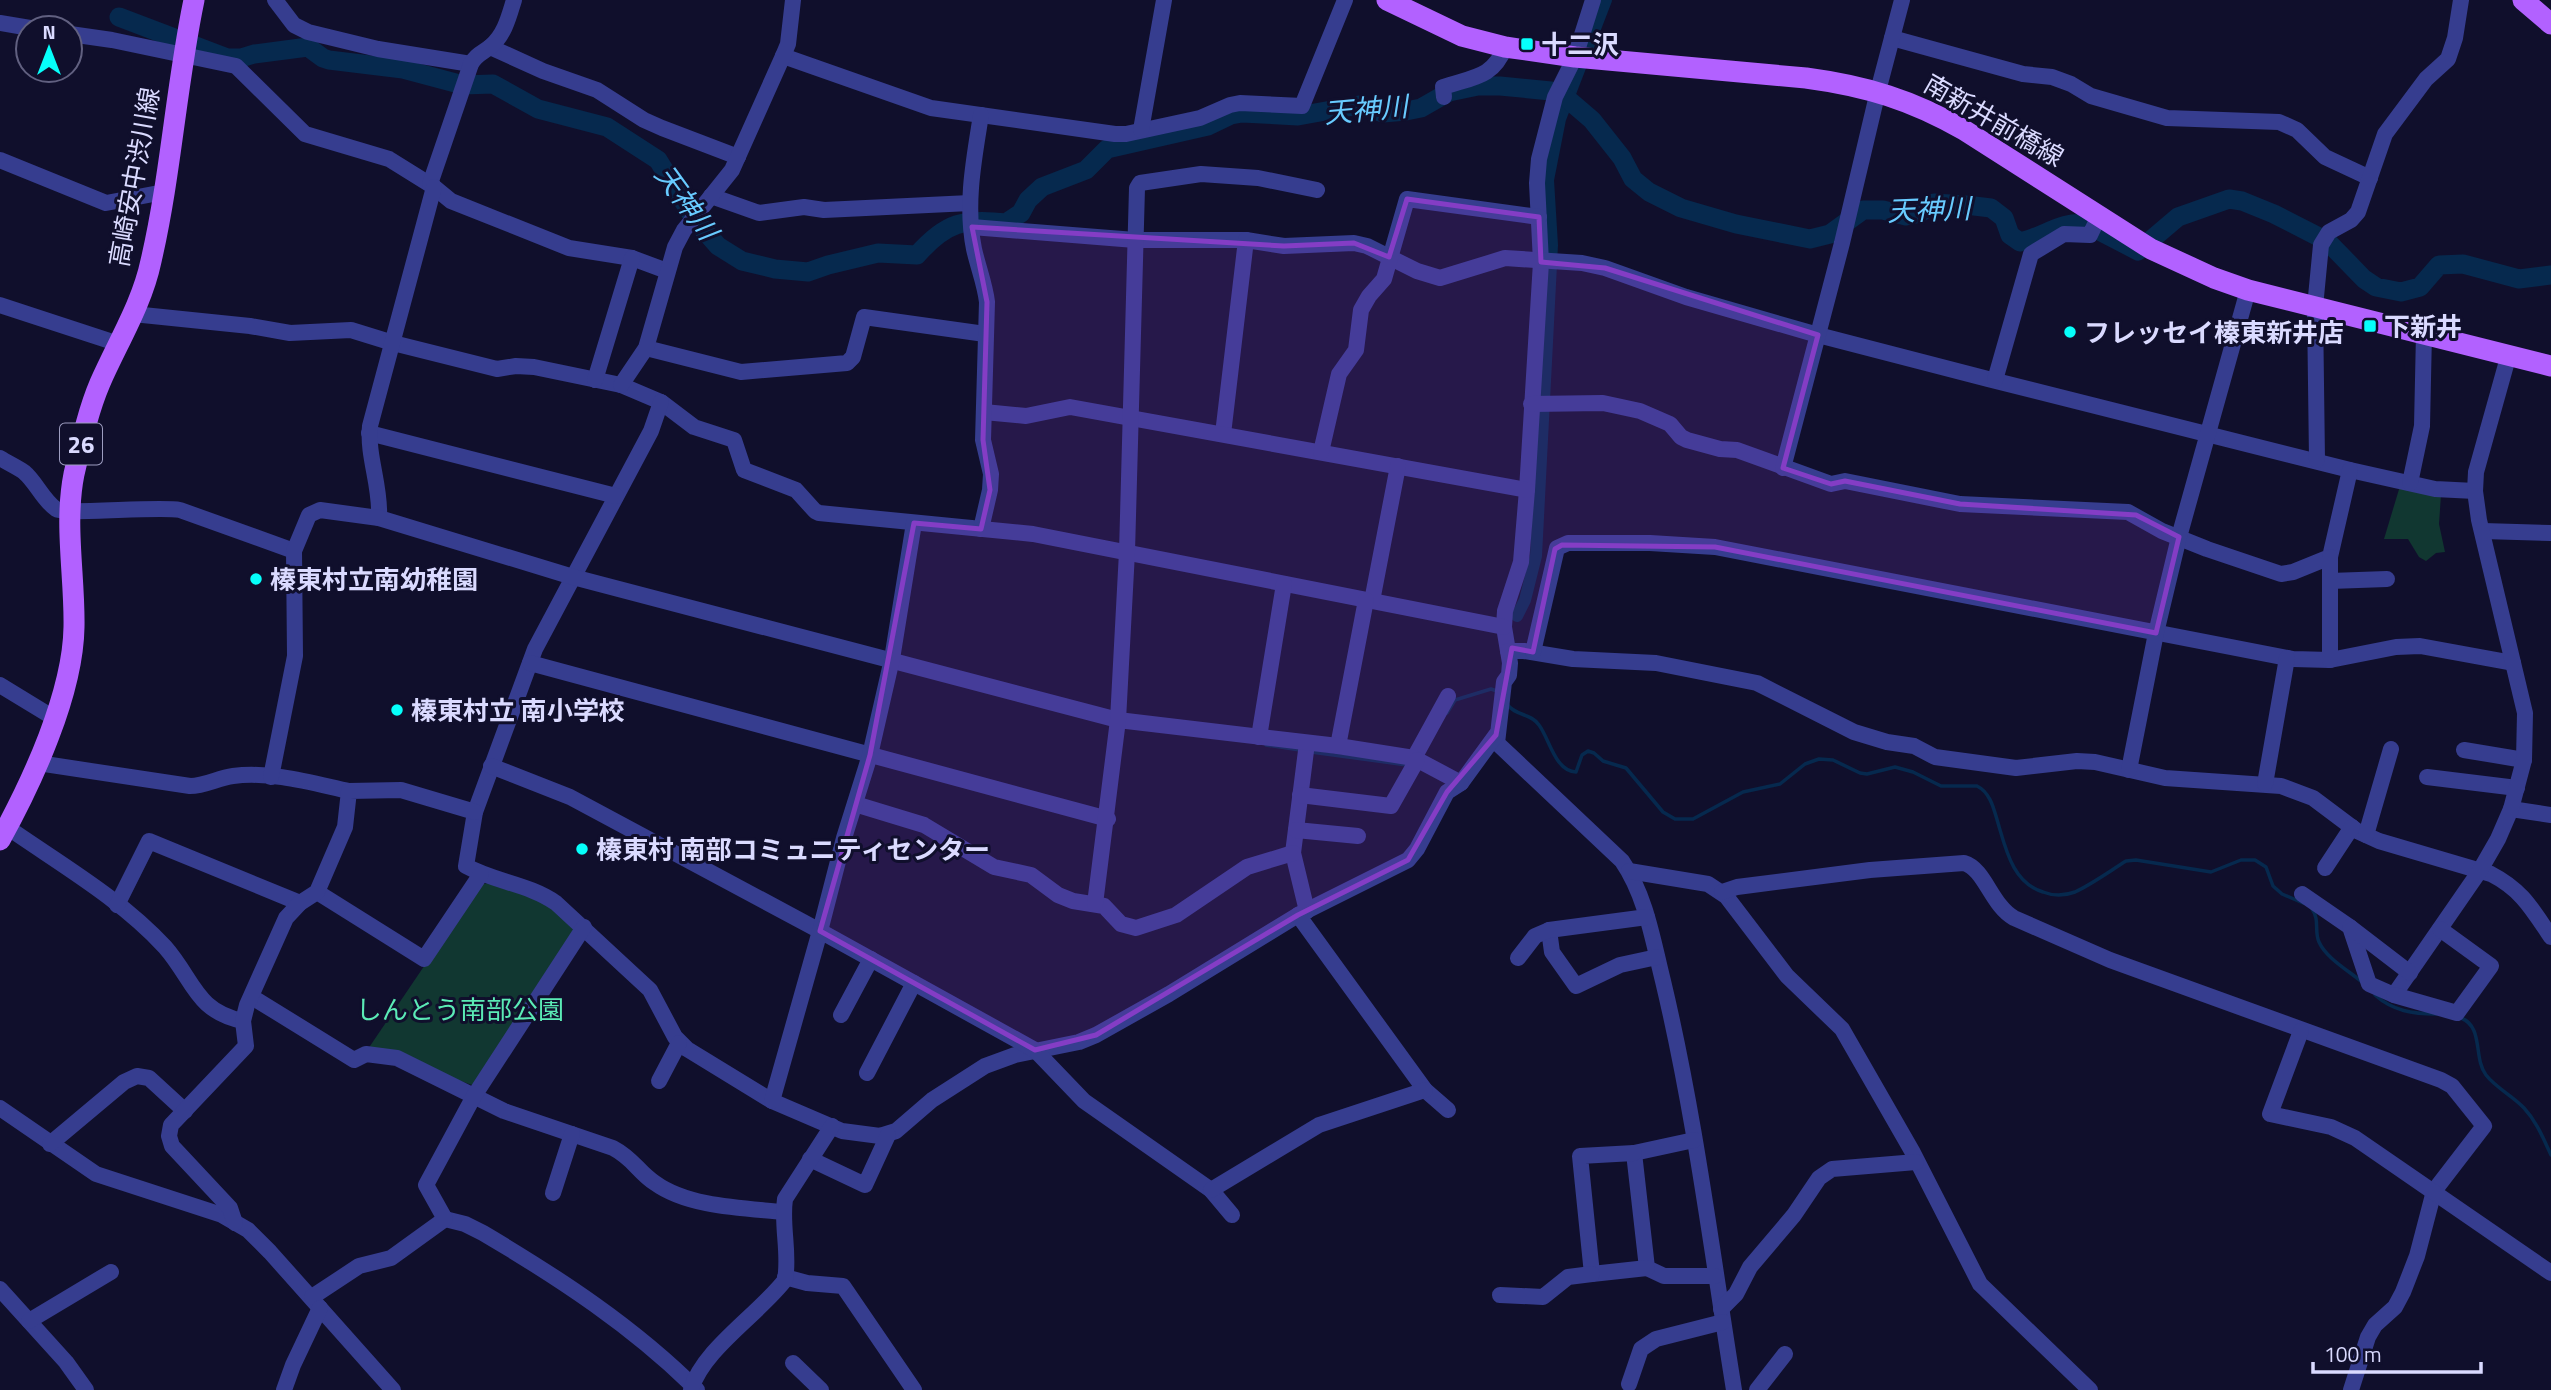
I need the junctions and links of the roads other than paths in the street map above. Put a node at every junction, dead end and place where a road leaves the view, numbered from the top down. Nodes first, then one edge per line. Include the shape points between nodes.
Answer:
1 (194, 0) edge
2 (275, 0) edge
3 (514, 0) edge
4 (793, 0) edge
5 (1164, 0) edge
6 (1345, 0) edge
7 (1387, 0) edge
8 (1593, 0) edge
9 (1902, 0) edge
10 (2462, 0) edge
11 (2523, 0) edge
12 (2551, 24) edge
13 (84, 35) edge
14 (1892, 38) junction
15 (184, 46) junction
16 (490, 47) junction
17 (1505, 47) junction
18 (783, 56) junction
19 (1575, 57) junction
20 (471, 64) junction
21 (1878, 91) junction
22 (1443, 94) dead end
23 (981, 115) junction
24 (1141, 130) junction
25 (738, 157) junction
26 (0, 160) edge
27 (2370, 178) junction
28 (432, 186) junction
29 (1317, 190) dead end
30 (164, 192) junction
31 (711, 196) junction
32 (970, 203) junction
33 (2099, 216) junction
34 (1539, 217) junction
35 (972, 227) junction
36 (1135, 240) junction
37 (1246, 240) junction
38 (1389, 257) junction
39 (632, 258) junction
40 (1541, 262) junction
41 (667, 271) junction
42 (2248, 290) junction
43 (0, 305) edge
44 (2315, 307) junction
45 (133, 314) junction
46 (2424, 333) junction
47 (985, 334) junction
48 (1818, 335) junction
49 (393, 343) junction
50 (119, 344) junction
51 (646, 348) junction
52 (2509, 354) junction
53 (2551, 366) edge
54 (595, 380) junction
55 (1995, 380) junction
56 (621, 385) junction
57 (661, 401) junction
58 (1531, 404) junction
59 (984, 412) junction
60 (1130, 417) junction
61 (369, 433) junction
62 (2208, 433) junction
63 (1223, 434) junction
64 (1321, 452) junction
65 (0, 458) edge
66 (2317, 460) junction
67 (1398, 466) junction
68 (1783, 468) junction
69 (2350, 470) junction
70 (2410, 483) junction
71 (1527, 491) junction
72 (2475, 491) junction
73 (616, 496) junction
74 (71, 513) junction
75 (379, 518) junction
76 (914, 523) junction
77 (981, 529) junction
78 (2483, 531) junction
79 (2551, 533) edge
80 (2179, 537) junction
81 (294, 551) junction
82 (1127, 552) junction
83 (2330, 557) junction
84 (573, 577) junction
85 (2387, 579) dead end
86 (2330, 581) junction
87 (1284, 584) junction
88 (1369, 600) junction
89 (1504, 627) junction
90 (2156, 634) junction
91 (1508, 651) junction
92 (1533, 652) junction
93 (2287, 658) junction
94 (892, 659) junction
95 (2330, 660) junction
96 (530, 663) junction
97 (2513, 663) junction
98 (0, 685) edge
99 (1448, 696) dead end
100 (54, 718) junction
101 (1118, 720) junction
102 (1496, 735) junction
103 (1258, 737) junction
104 (1307, 743) junction
105 (1338, 746) junction
106 (2391, 749) dead end
107 (2464, 750) dead end
108 (870, 755) junction
109 (1415, 759) junction
110 (2524, 760) junction
111 (38, 762) junction
112 (491, 766) junction
113 (2129, 770) junction
114 (271, 777) junction
115 (2427, 777) dead end
116 (1461, 783) junction
117 (2265, 784) junction
118 (2517, 788) junction
119 (349, 791) junction
120 (1300, 795) junction
121 (855, 804) junction
122 (2511, 809) junction
123 (475, 812) junction
124 (2551, 815) edge
125 (1108, 819) junction
126 (1296, 830) junction
127 (2359, 831) junction
128 (4, 834) edge
129 (1358, 836) dead end
130 (1293, 853) junction
131 (2325, 868) dead end
132 (1629, 871) junction
133 (2479, 872) junction
134 (481, 874) junction
135 (317, 892) junction
136 (1722, 892) junction
137 (2302, 894) dead end
138 (300, 903) junction
139 (1096, 904) junction
140 (117, 905) junction
141 (1303, 913) junction
142 (1647, 917) junction
143 (584, 927) junction
144 (2350, 927) junction
145 (2440, 929) junction
146 (1549, 930) junction
147 (820, 931) junction
148 (2551, 937) edge
149 (1657, 957) junction
150 (1518, 958) dead end
151 (871, 959) junction
152 (2410, 972) junction
153 (914, 983) junction
154 (2394, 995) junction
155 (252, 997) junction
156 (841, 1016) dead end
157 (243, 1021) junction
158 (2301, 1031) junction
159 (679, 1043) junction
160 (1035, 1050) junction
161 (867, 1073) dead end
162 (659, 1081) dead end
163 (1426, 1090) junction
164 (474, 1096) junction
165 (772, 1101) junction
166 (0, 1108) edge
167 (1448, 1110) dead end
168 (185, 1111) junction
169 (832, 1126) junction
170 (572, 1134) junction
171 (888, 1135) junction
172 (1694, 1140) junction
173 (50, 1144) junction
174 (1634, 1153) junction
175 (810, 1159) junction
176 (1916, 1161) junction
177 (1211, 1190) junction
178 (2434, 1191) junction
179 (553, 1193) dead end
180 (783, 1212) junction
181 (1232, 1215) dead end
182 (445, 1219) junction
183 (235, 1223) junction
184 (1647, 1268) junction
185 (111, 1272) dead end
186 (2551, 1273) edge
187 (1592, 1274) junction
188 (1715, 1276) junction
189 (786, 1277) junction
190 (0, 1289) edge
191 (1500, 1295) dead end
192 (316, 1302) junction
193 (1722, 1315) junction
194 (29, 1321) junction
195 (1786, 1354) dead end
196 (793, 1363) dead end
197 (1629, 1384) dead end
198 (693, 1388) edge
199 (86, 1390) edge
200 (284, 1390) edge
201 (393, 1390) edge
202 (821, 1390) edge
203 (914, 1390) edge
204 (1734, 1390) edge
205 (1756, 1390) edge
206 (2090, 1390) edge
207 (2351, 1390) edge

1 - 15 main road, 高崎安中渋川線 / 26
2 - 20 street via 293,25 308,32 378,50
3 - 16 street via 503,31
4 - 18 street
5 - 24 street
6 - 24 street via 1302,106 1230,104 1209,116
7 - 17 main road, 南新井前橋線 via 1452,32
8 - 19 street
9 - 14 street
10 - 27 street via 2448,59 2426,79 2385,134
11 - 12 main road
13 - 15 street
14 - 21 street
14 - 27 street via 2023,74 2052,77 2091,96 2167,118 2279,122 2297,130 2325,157
15 - 28 street via 236,66 304,134 388,159
15 - 30 main road, 高崎安中渋川線 / 26
16 - 20 street via 478,53
16 - 25 street via 597,90 653,124
17 - 19 main road, 南新井前橋線
17 - 22 street via 1488,72 1443,87
18 - 23 street via 931,108
18 - 25 street
19 - 21 main road, 南新井前橋線 via 1806,78
19 - 34 street via 1558,90 1539,159
20 - 28 street
21 - 33 main road, 南新井前橋線 via 1941,117
21 - 48 street
23 - 24 street via 1115,134
23 - 32 street
25 - 31 street
26 - 30 street via 106,202
27 - 44 street via 2358,212 2329,232 2321,246
28 - 39 street via 461,206 569,248
28 - 49 street
29 - 36 street via 1258,178 1201,174 1140,183
30 - 45 main road, 高崎安中渋川線 / 26 via 151,262
31 - 32 street via 759,213 804,207
31 - 41 street via 684,230
32 - 35 street
33 - 42 main road, 南新井前橋線 via 2169,258
33 - 55 street via 2090,235 2064,234 2031,254
34 - 38 street via 1408,199
34 - 40 street
35 - 36 street
35 - 47 street via 985,287
36 - 37 street
36 - 60 street
37 - 38 street via 1284,246 1354,243
37 - 63 street
38 - 40 street via 1440,278 1496,259
38 - 64 street via 1384,279 1361,310 1356,350 1339,374
39 - 41 street
39 - 54 street
40 - 48 street via 1605,268
40 - 58 street
41 - 51 street
42 - 44 main road, 南新井前橋線
42 - 62 street
43 - 50 street
44 - 46 main road, 南新井前橋線
44 - 66 street
45 - 49 street via 290,333 351,330
45 - 50 main road, 高崎安中渋川線 / 26
46 - 52 main road, 南新井前橋線
46 - 70 street via 2422,426
47 - 51 street via 863,317 851,361 741,372
47 - 59 street
48 - 55 street
48 - 68 street
49 - 54 street via 497,369 534,367
49 - 61 street
50 - 74 main road, 高崎安中渋川線 / 26 via 99,385 82,439
51 - 56 street
52 - 53 main road, 南新井前橋線
52 - 72 street via 2476,472
54 - 56 street
55 - 62 street
56 - 57 street
57 - 73 street via 651,431
57 - 76 street via 694,427 734,440 744,470 796,491 815,512
58 - 68 street via 1602,403 1640,411 1670,424 1681,438 1737,450
58 - 71 street
59 - 60 street via 1026,416 1070,407
59 - 77 street via 983,440 991,474
60 - 63 street
60 - 82 street
61 - 73 street
61 - 75 street
62 - 66 street
62 - 80 street
63 - 64 street
64 - 67 street
65 - 74 street via 25,472 57,510
66 - 69 street
67 - 71 street
67 - 88 street
68 - 80 street via 1831,484 1845,481 1960,504 2128,512
69 - 70 street
69 - 83 street
70 - 72 street
71 - 89 street via 1521,562
72 - 78 street
73 - 84 street
74 - 81 street via 165,507
74 - 100 main road, 高崎安中渋川線 / 26 via 72,661
75 - 81 street via 320,510 309,515
75 - 84 street
76 - 77 street
76 - 94 street
77 - 82 street
78 - 79 street
78 - 97 street
80 - 83 street via 2281,574
80 - 90 street
81 - 114 street via 295,656
82 - 87 street
82 - 101 street
83 - 86 street
84 - 94 street
84 - 96 street
85 - 86 street
86 - 95 street
87 - 88 street
87 - 103 street
88 - 89 street
88 - 105 street
89 - 91 street
90 - 92 street via 1715,547 1568,543 1554,552
90 - 93 street
90 - 113 street
91 - 92 street
91 - 102 street via 1509,675 1503,682
92 - 113 street via 1656,663 1757,683 1854,732 1914,746 1936,757 2016,768 2095,762
93 - 95 street
93 - 117 street
94 - 101 street
94 - 108 street
95 - 97 street via 2420,646
96 - 108 street
96 - 112 street
97 - 110 street via 2525,713
98 - 100 street
99 - 109 street
100 - 111 main road, 高崎安中渋川線 / 26
101 - 103 street
101 - 125 street
102 - 116 street
102 - 132 street via 1497,743
103 - 104 street
104 - 105 street
104 - 120 street
105 - 109 street
106 - 127 street
107 - 110 street
108 - 121 street
108 - 125 street
109 - 116 street
109 - 120 street via 1391,806
110 - 118 street
111 - 114 street via 190,786 234,776
111 - 128 main road, 高崎安中渋川線 / 26
112 - 123 street
112 - 147 street via 570,797
113 - 117 street via 2165,778
114 - 119 street
115 - 118 street
116 - 141 street via 1447,793 1408,860
117 - 127 street via 2300,791
118 - 122 street
119 - 123 street via 401,790
119 - 135 street via 345,827
120 - 126 street
121 - 139 street via 924,825 994,867 1031,874 1058,895
121 - 147 street
122 - 124 street
122 - 133 street
123 - 134 street via 466,866
125 - 139 street
126 - 129 street
126 - 130 street
127 - 131 street
127 - 133 street
128 - 140 street
130 - 139 street via 1247,867 1177,915 1136,928 1121,924
130 - 141 street
132 - 136 street via 1708,884
132 - 142 street
133 - 145 street
133 - 148 street via 2506,882 2523,895
134 - 135 street via 424,959
134 - 143 street via 538,891
135 - 138 street
136 - 158 street via 1870,870 1965,863 1976,869 2004,913 2110,960
136 - 176 street via 1787,976 1842,1029
137 - 144 street
138 - 140 street via 149,841
138 - 155 street via 286,918
140 - 157 street via 164,947 211,1010
141 - 160 street via 1096,1035
141 - 163 street
142 - 146 street
142 - 149 street
143 - 159 street via 650,990
143 - 164 street
144 - 152 street
144 - 154 street via 2369,984
145 - 152 street
145 - 154 street via 2491,966 2457,1013
146 - 149 street via 1552,953 1576,986 1620,965
146 - 150 street via 1535,936
147 - 151 street
147 - 165 street
149 - 172 street via 1682,1059
151 - 153 street
151 - 156 street
152 - 154 street
153 - 160 street
153 - 161 street
155 - 157 street
155 - 164 street via 354,1060 366,1054 397,1058
157 - 168 street via 246,1046
158 - 178 street via 2270,1114 2331,1127 2355,1138
158 - 178 street via 2452,1086 2484,1126
159 - 162 street
159 - 165 street
160 - 171 street via 964,1078
160 - 177 street via 1084,1101
163 - 167 street
163 - 177 street via 1319,1125
164 - 170 street
164 - 182 street via 426,1185
165 - 169 street
166 - 173 street
168 - 173 street via 149,1078 137,1076
168 - 183 street via 172,1125 172,1146 230,1208
169 - 171 street via 872,1136
169 - 175 street
170 - 179 street
170 - 180 street via 630,1157 654,1183 670,1191 712,1205
171 - 175 street via 865,1185
172 - 174 street
172 - 188 street
173 - 183 street via 96,1174 189,1203
174 - 184 street
174 - 187 street via 1580,1156
175 - 180 street via 788,1193
176 - 193 street via 1832,1169 1819,1178 1750,1267
176 - 206 street via 1980,1284
177 - 181 street
178 - 186 street
178 - 207 street via 2403,1292 2368,1336
180 - 189 street
182 - 192 street via 391,1258 359,1266
182 - 198 street via 483,1233 606,1312
183 - 192 street via 248,1230
184 - 187 street
184 - 188 street via 1664,1276
185 - 194 street
187 - 191 street via 1568,1277 1543,1297
188 - 193 street
189 - 198 street via 712,1355
189 - 203 street via 843,1286
190 - 194 street
192 - 200 street
192 - 201 street
193 - 197 street via 1641,1349
193 - 204 street
194 - 199 street
195 - 205 street
196 - 202 street

